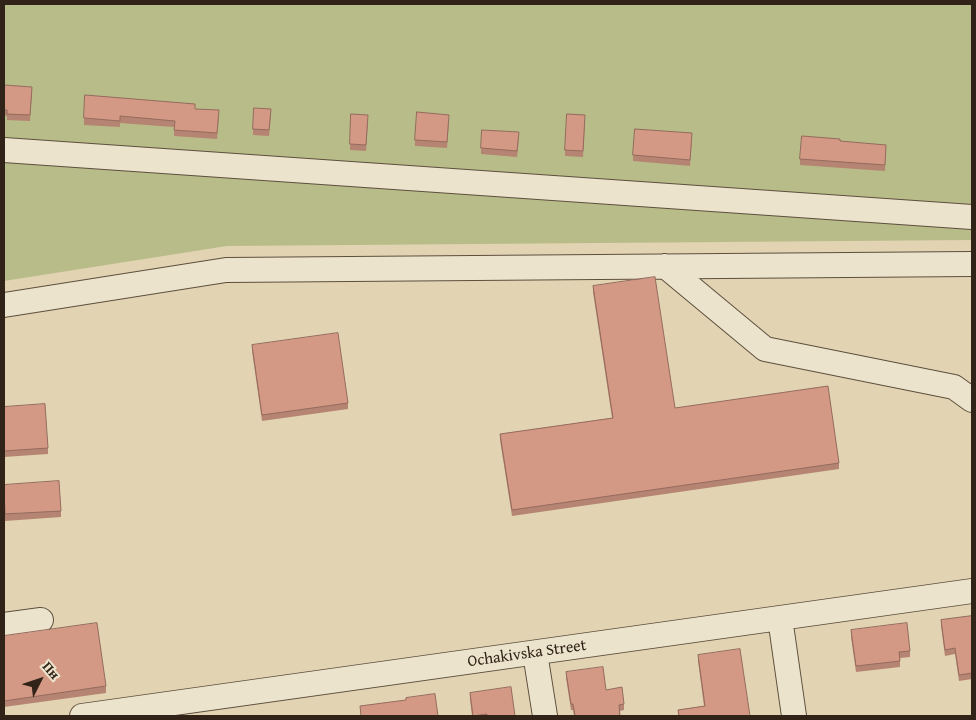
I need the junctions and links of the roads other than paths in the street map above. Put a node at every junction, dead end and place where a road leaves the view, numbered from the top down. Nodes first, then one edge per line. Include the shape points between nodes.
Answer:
1 (4, 150) edge
2 (972, 216) edge
3 (972, 264) edge
4 (665, 266) junction
5 (4, 305) edge
6 (972, 400) edge
7 (972, 591) edge
8 (780, 618) junction
9 (40, 620) dead end
10 (4, 625) edge
11 (536, 653) junction
12 (82, 716) edge
13 (545, 716) edge
14 (794, 716) edge

1 - 2 street
3 - 4 street
4 - 5 street via 226,270
4 - 6 street via 764,349 954,387
7 - 8 street, Ochakivska Street
8 - 11 street, Ochakivska Street
8 - 14 street
9 - 10 street
11 - 12 street, Ochakivska Street
11 - 13 street

